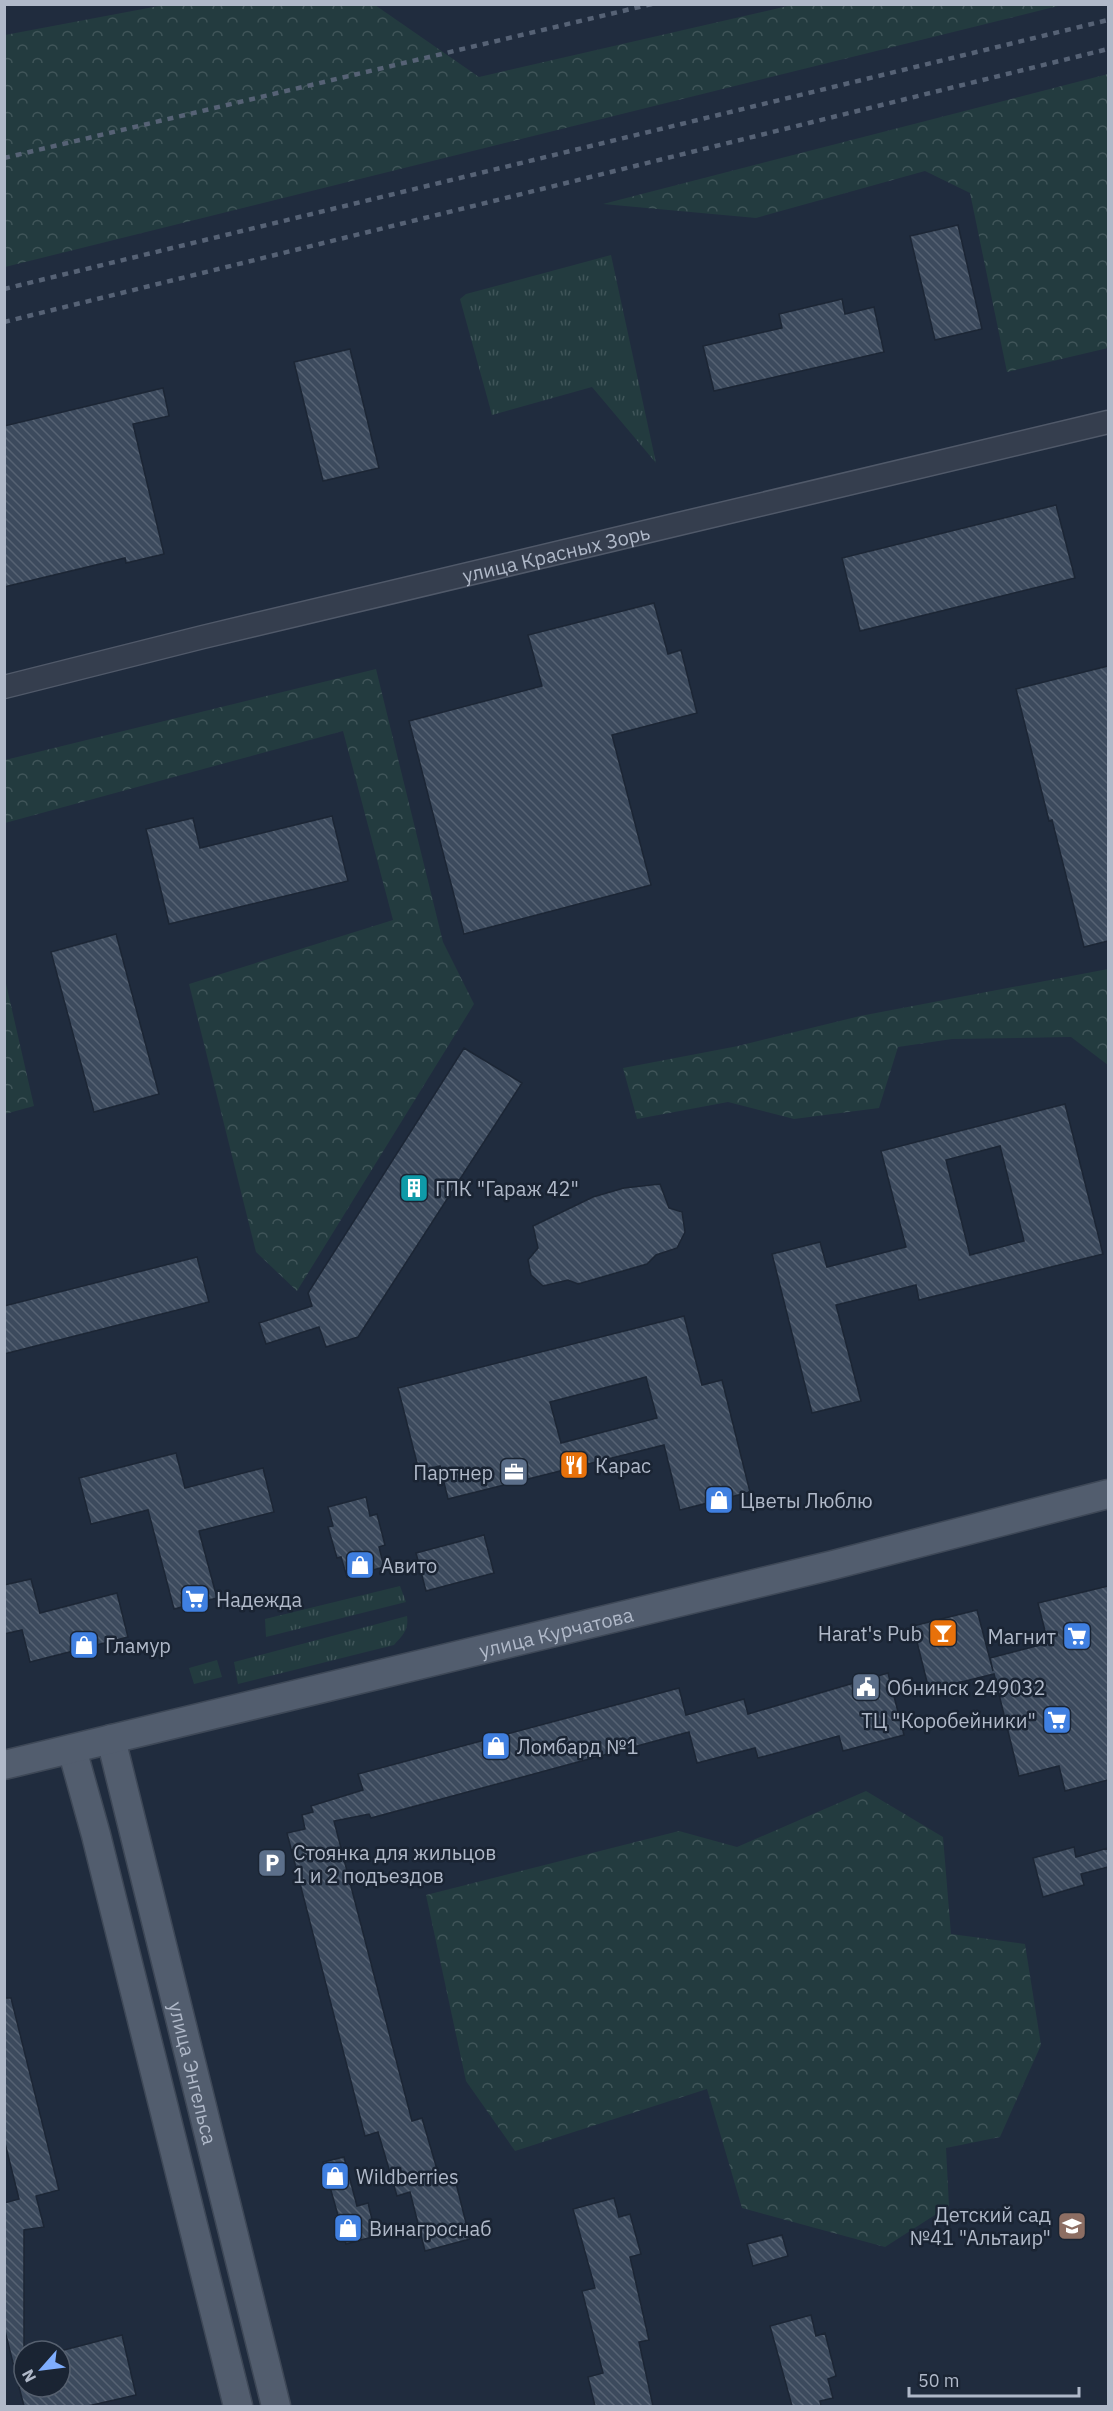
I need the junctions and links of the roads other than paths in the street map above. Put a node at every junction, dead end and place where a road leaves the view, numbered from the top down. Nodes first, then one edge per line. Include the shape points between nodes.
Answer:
1 (1108, 422) edge
2 (4, 687) edge
3 (1108, 1494) edge
4 (111, 1739) junction
5 (72, 1749) junction
6 (4, 1766) edge
7 (238, 2406) edge
8 (276, 2406) edge

1 - 2 street, улица Красных Зорь
3 - 4 main road, улица Курчатова via 833,1565
4 - 5 main road, улица Курчатова
4 - 8 main road, улица Энгельса
5 - 6 main road, улица Курчатова
5 - 7 main road, улица Энгельса

